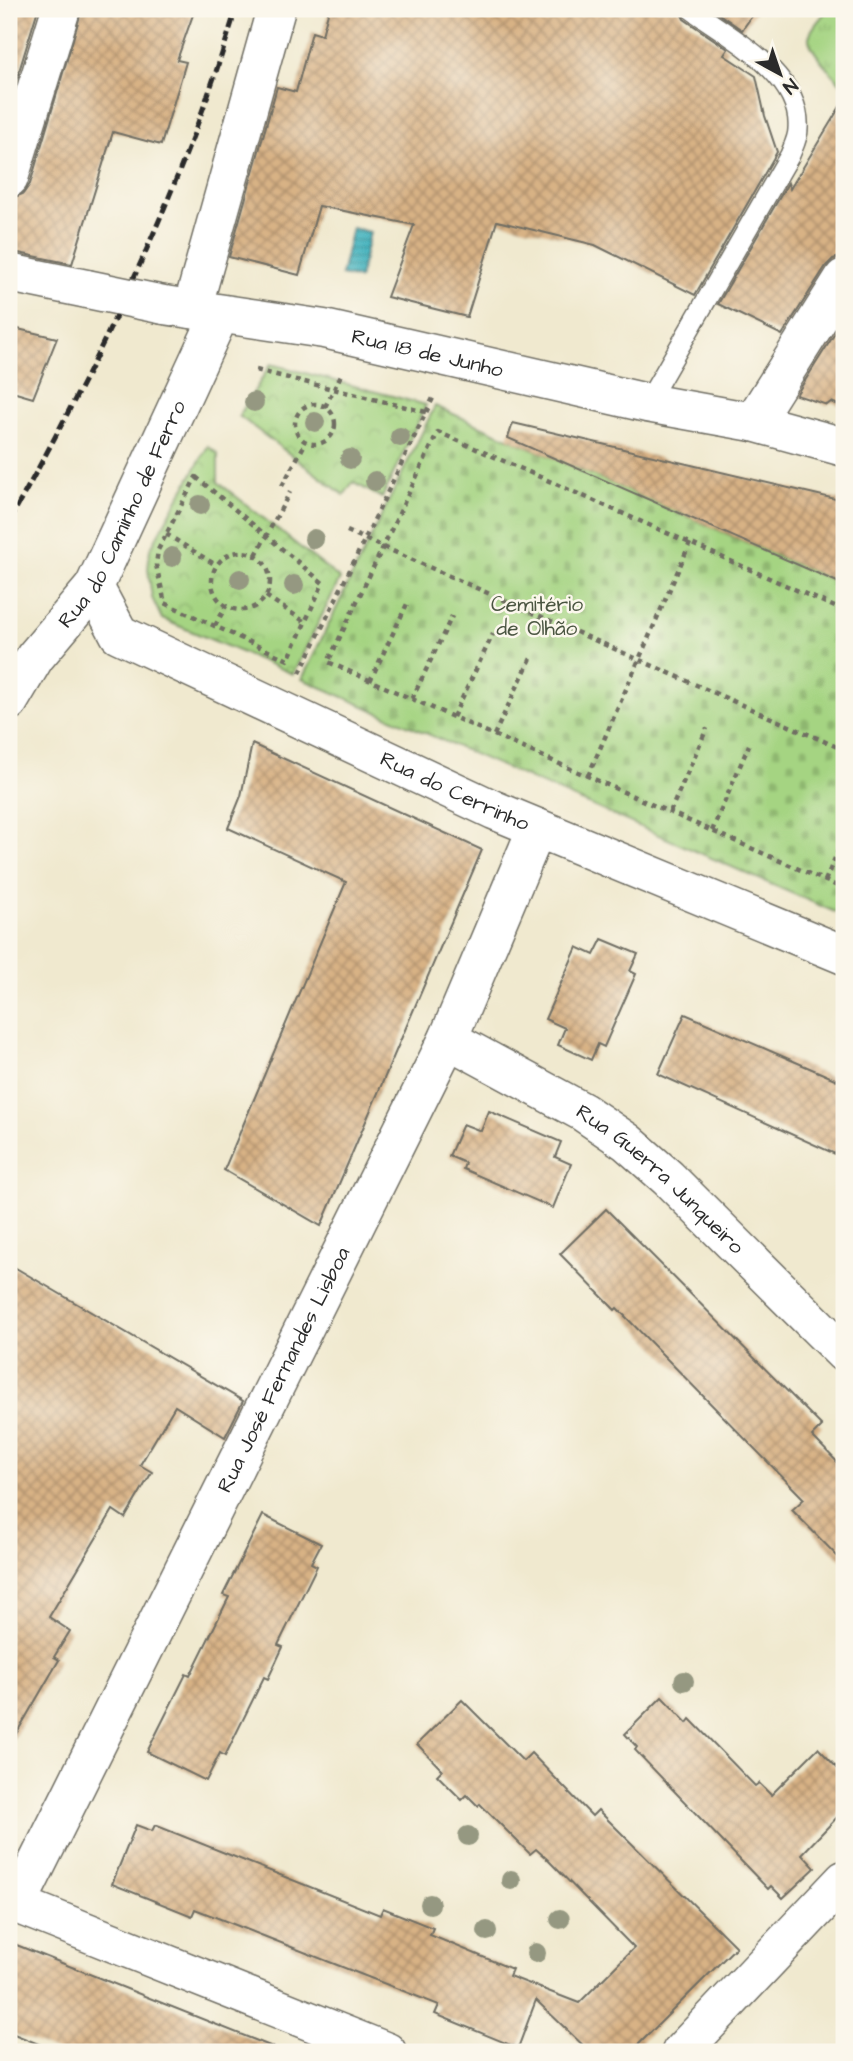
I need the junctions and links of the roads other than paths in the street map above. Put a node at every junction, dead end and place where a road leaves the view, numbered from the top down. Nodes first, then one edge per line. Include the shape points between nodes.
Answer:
1 (61, 9) edge
2 (276, 9) edge
3 (691, 9) edge
4 (9, 178) edge
5 (9, 272) edge
6 (844, 278) edge
7 (192, 310) junction
8 (647, 403) junction
9 (752, 422) junction
10 (844, 447) edge
11 (94, 587) junction
12 (9, 701) edge
13 (537, 828) junction
14 (844, 955) edge
15 (449, 1039) junction
16 (844, 1353) edge
17 (844, 1881) edge
18 (13, 1903) edge
19 (387, 2052) edge
20 (681, 2052) edge

1 - 4 street
2 - 7 street, Rua do Caminho de Ferro
3 - 8 lane via 767,63 786,85 799,131 790,155
5 - 7 street, Rua 18 de Junho, bridge
6 - 9 street
7 - 8 street, Rua 18 de Junho via 324,329
7 - 11 street, Rua do Caminho de Ferro
8 - 9 street, Rua 18 de Junho
9 - 10 street, Rua 18 de Junho
11 - 12 street, Rua do Caminho de Ferro via 36,657
11 - 13 street, Rua do Cerrinho via 119,634
13 - 14 street, Rua do Cerrinho
13 - 15 street, Rua José Fernandes Lisboa
15 - 16 street, Rua Guerra Junqueiro via 583,1112 627,1142
15 - 18 street, Rua José Fernandes Lisboa
17 - 20 street
18 - 19 street

